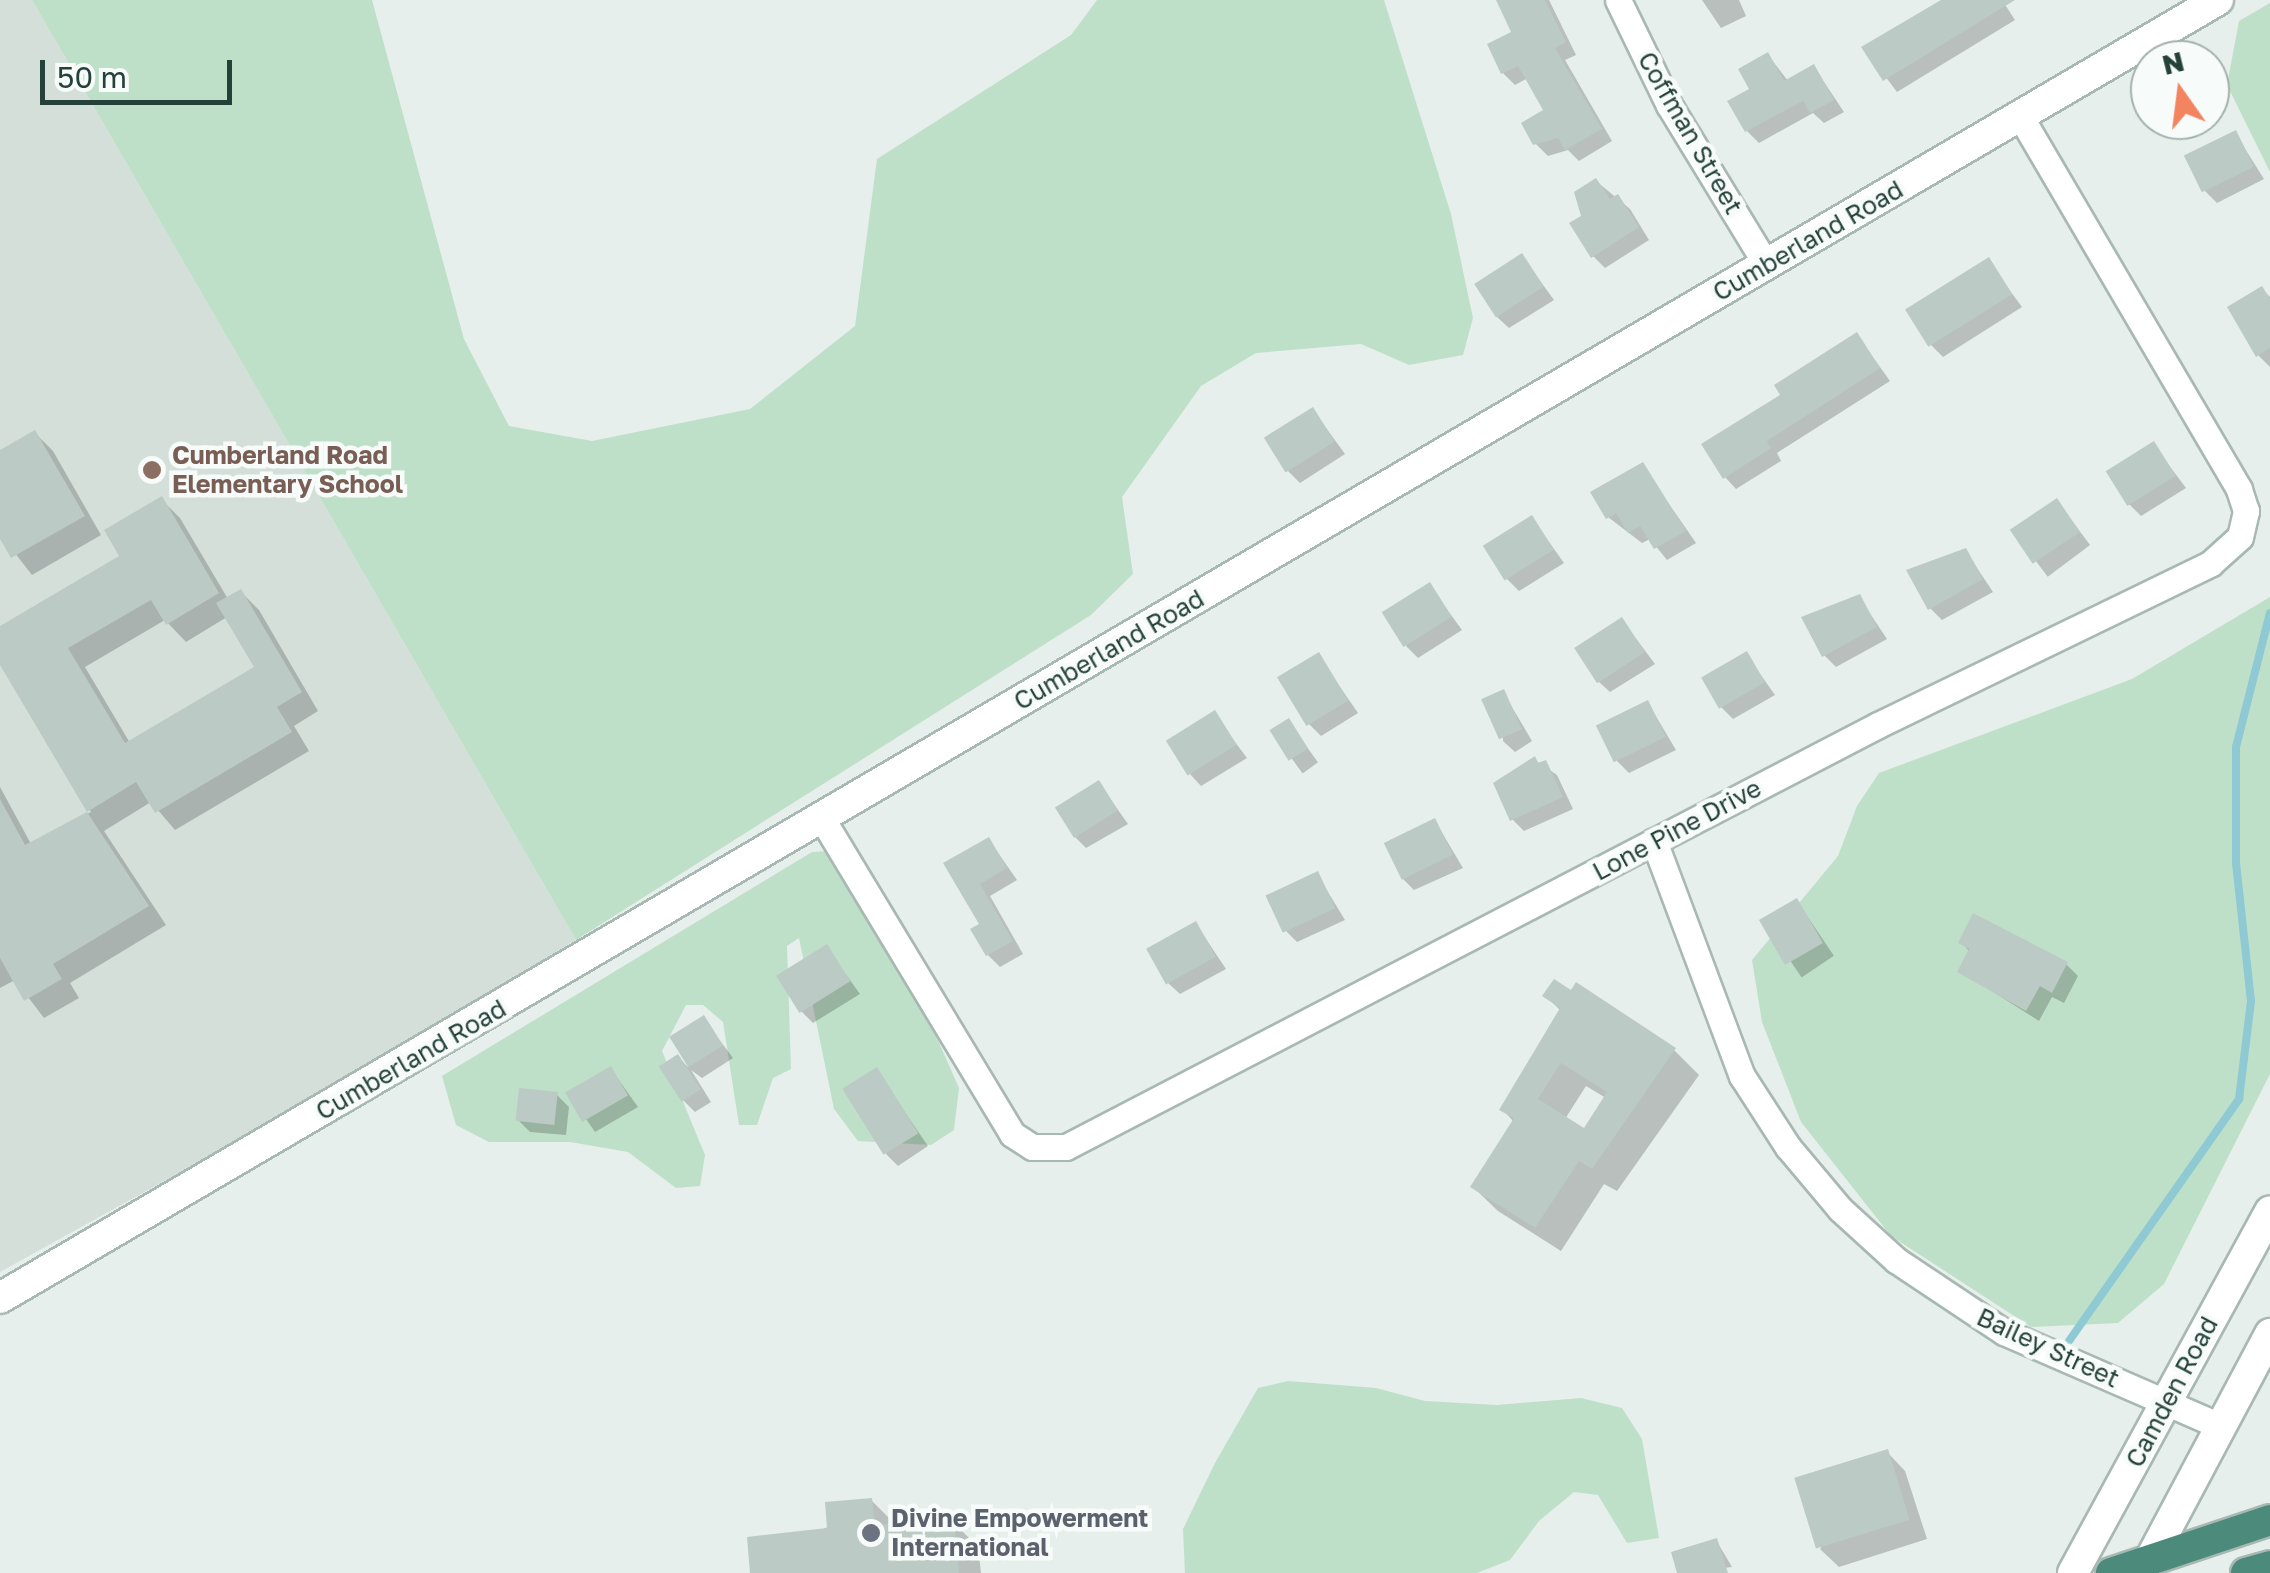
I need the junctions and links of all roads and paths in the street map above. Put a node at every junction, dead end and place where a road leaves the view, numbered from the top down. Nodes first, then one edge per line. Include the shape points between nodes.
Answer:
1 (1618, 0) edge
2 (2218, 0) edge
3 (2022, 117) junction
4 (1766, 264) junction
5 (821, 817) junction
6 (1654, 842) junction
7 (2270, 1211) edge
8 (0, 1298) edge
9 (2270, 1334) edge
10 (2167, 1400) junction
11 (2220, 1426) junction
12 (2270, 1520) edge
13 (2270, 1566) edge
14 (2146, 1567) edge
15 (2073, 1573) edge
16 (2111, 1573) edge
17 (2246, 1573) edge

1 - 4 street, Coffman Street via 1669,105
2 - 3 main road, Cumberland Road
3 - 4 main road, Cumberland Road
3 - 6 street, Lone Pine Drive via 2239,489 2246,511 2240,536 2211,563
4 - 5 main road, Cumberland Road
5 - 6 street, Lone Pine Drive via 1002,1120 1022,1140 1049,1149 1066,1147
5 - 8 main road, Cumberland Road
6 - 10 street, Bailey Street via 1742,1076 1840,1209 1952,1302 2004,1332
7 - 10 main road, Camden Road
9 - 11 main road
10 - 11 street, Bailey Street
10 - 15 main road, Camden Road
11 - 14 main road
12 - 14 highway
13 - 17 highway
14 - 16 highway

